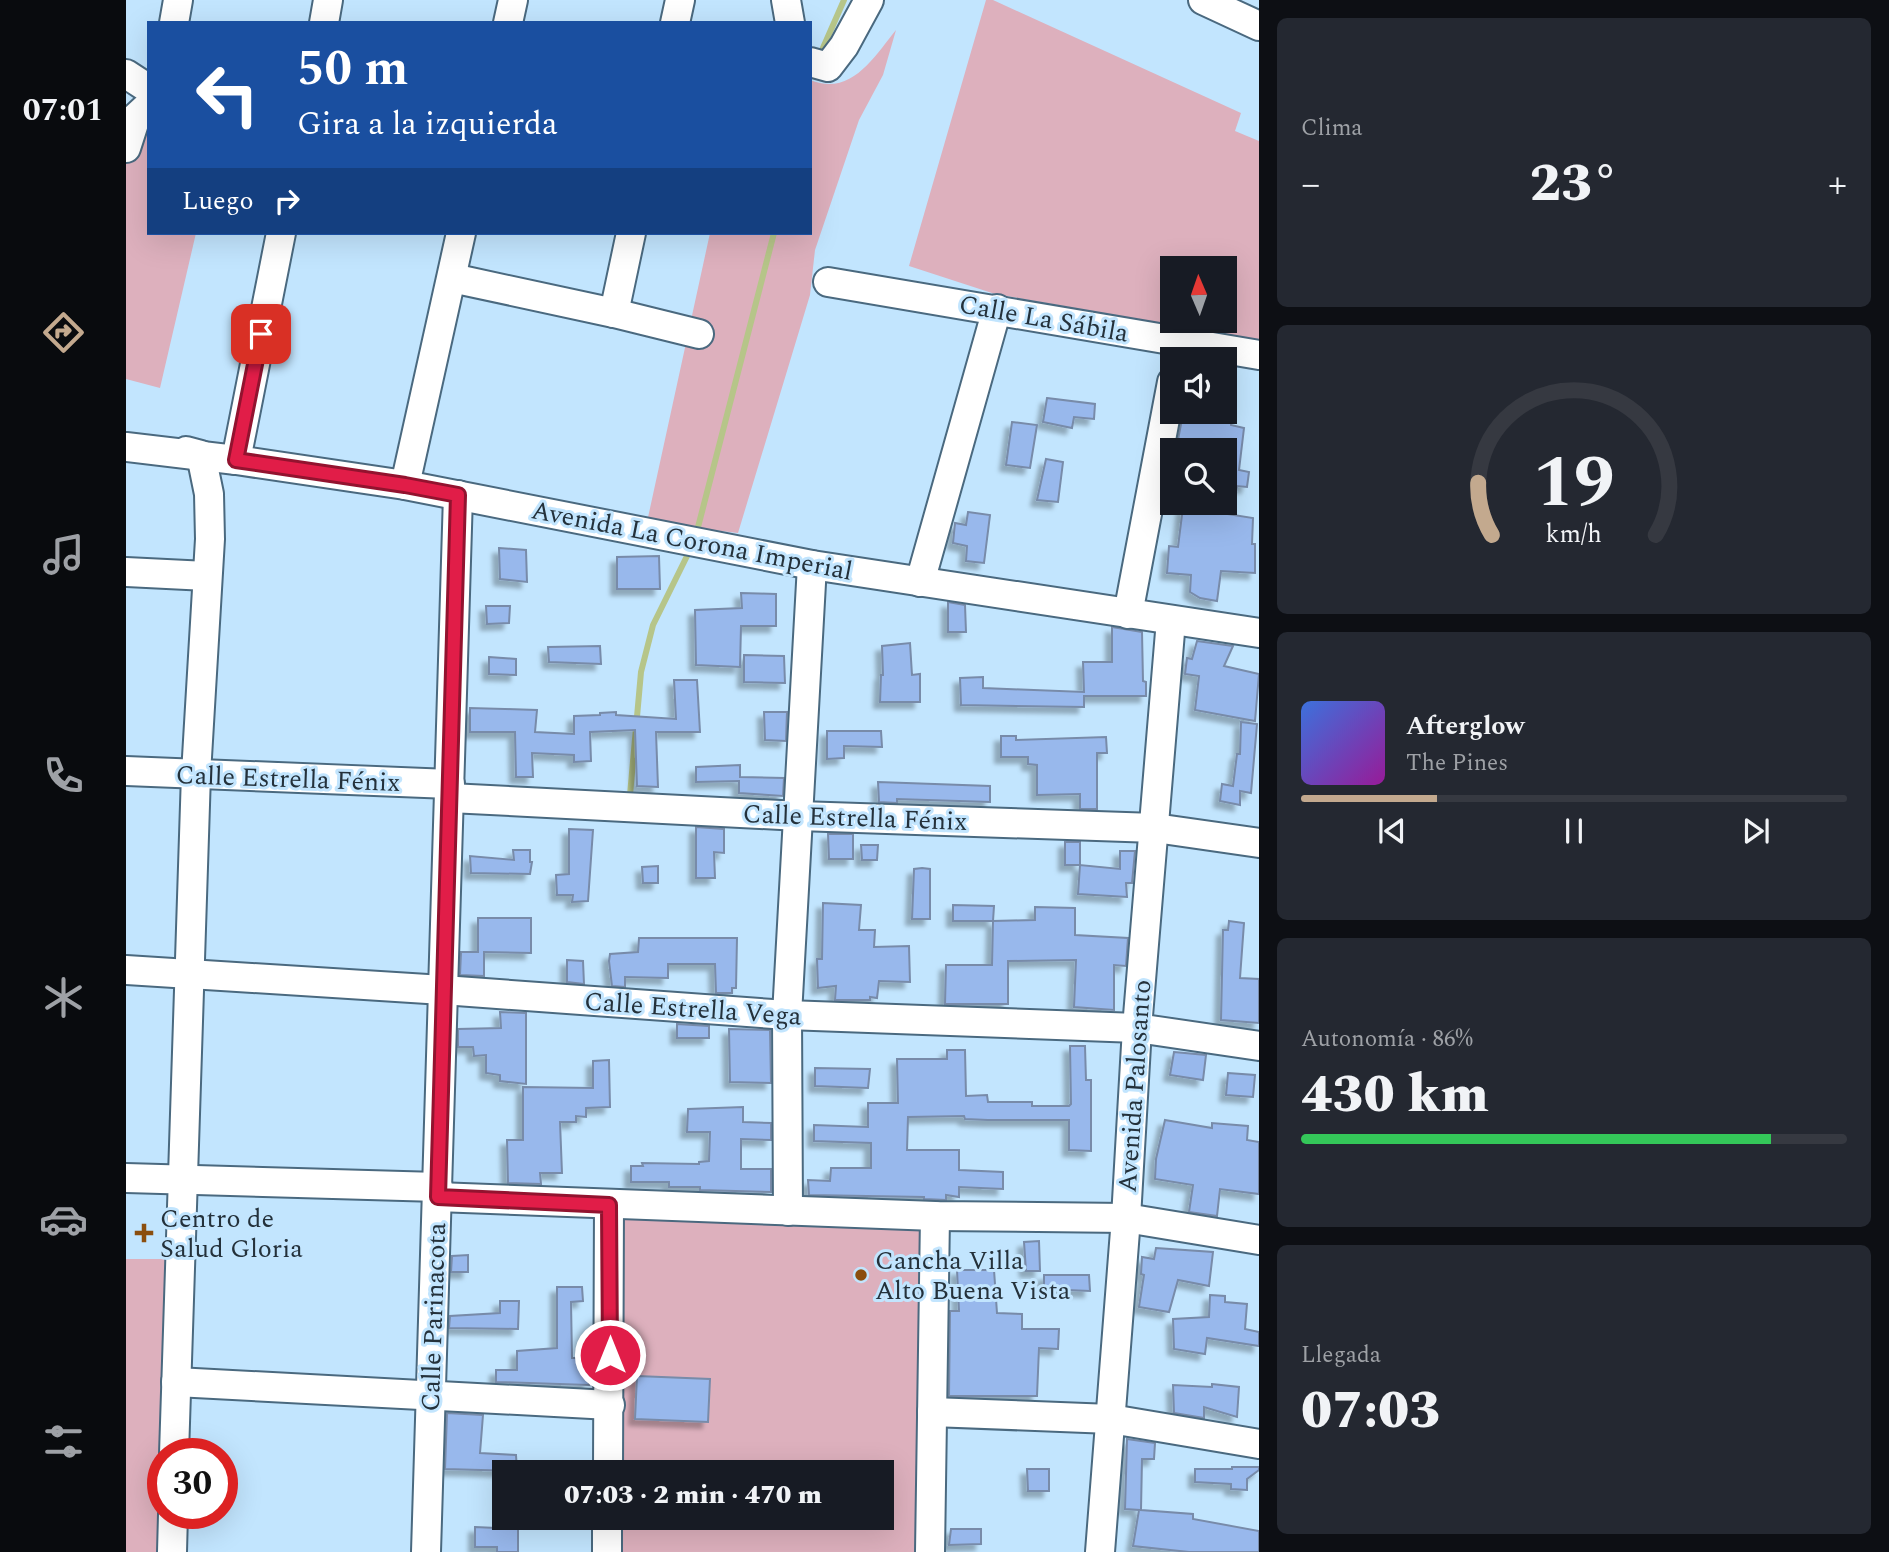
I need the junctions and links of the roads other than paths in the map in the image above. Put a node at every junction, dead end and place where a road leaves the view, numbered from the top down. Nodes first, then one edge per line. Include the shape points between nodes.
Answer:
1 (178, 0) edge
2 (328, 0) edge
3 (513, 0) edge
4 (680, 0) edge
5 (786, 0) edge
6 (869, 0) edge
7 (1203, 0) edge
8 (174, 21) edge
9 (324, 21) edge
10 (508, 21) edge
11 (676, 21) edge
12 (790, 21) edge
13 (1259, 26) edge
14 (812, 63) edge
15 (126, 74) edge
16 (147, 88) edge
17 (147, 107) edge
18 (126, 148) edge
19 (281, 235) edge
20 (461, 235) edge
21 (631, 235) edge
22 (452, 278) junction
23 (828, 282) dead end
24 (997, 309) junction
25 (614, 313) junction
26 (699, 334) dead end
27 (1165, 347) edge
28 (1237, 354) edge
29 (1259, 355) edge
30 (1164, 424) edge
31 (126, 430) edge
32 (126, 447) edge
33 (201, 455) junction
34 (236, 460) junction
35 (405, 485) junction
36 (458, 495) junction
37 (812, 565) junction
38 (126, 572) edge
39 (207, 576) junction
40 (920, 582) junction
41 (1128, 614) junction
42 (1171, 620) junction
43 (1259, 633) edge
44 (126, 771) edge
45 (196, 774) junction
46 (450, 791) junction
47 (799, 816) junction
48 (1155, 828) junction
49 (1259, 843) edge
50 (126, 970) edge
51 (188, 973) junction
52 (443, 990) junction
53 (787, 1015) junction
54 (1137, 1028) junction
55 (1259, 1046) edge
56 (126, 1178) edge
57 (182, 1181) junction
58 (438, 1192) junction
59 (609, 1205) junction
60 (788, 1211) junction
61 (935, 1216) junction
62 (1126, 1218) junction
63 (1259, 1241) edge
64 (176, 1382) junction
65 (431, 1396) junction
66 (610, 1405) junction
67 (932, 1412) junction
68 (1111, 1419) junction
69 (174, 1438) edge
70 (1259, 1444) edge
71 (608, 1460) edge
72 (173, 1529) edge
73 (607, 1530) edge
74 (172, 1552) edge
75 (426, 1552) edge
76 (607, 1552) edge
77 (930, 1552) edge
78 (1100, 1552) edge

1 - 8 street
2 - 9 street
3 - 10 street
4 - 11 street
5 - 12 street
6 - 14 street via 828,67
7 - 13 street
15 - 16 street
17 - 18 street via 136,117
19 - 34 street
20 - 22 street
21 - 25 street
22 - 25 street
22 - 35 street
23 - 24 street, Calle La Sábila
24 - 27 street, Calle La Sábila
24 - 40 street
25 - 26 street
28 - 29 street, Calle La Sábila
30 - 41 street
31 - 33 street
32 - 33 street, Avenida La Corona Imperial
33 - 34 street, Avenida La Corona Imperial
33 - 39 street via 209,494
34 - 35 street, Avenida La Corona Imperial
35 - 36 street, Avenida La Corona Imperial
36 - 37 street, Avenida La Corona Imperial
36 - 46 street, Calle Parinacota
37 - 40 street, Avenida La Corona Imperial
37 - 47 street
38 - 39 street
39 - 45 street
40 - 41 street, Avenida La Corona Imperial
41 - 42 street, Avenida La Corona Imperial
42 - 43 street, Avenida La Corona Imperial
42 - 48 street, Avenida Palosanto
44 - 45 street, Calle Estrella Fénix
45 - 46 street, Calle Estrella Fénix
45 - 51 street
46 - 47 street, Calle Estrella Fénix
46 - 52 street, Calle Parinacota
47 - 48 street, Calle Estrella Fénix
47 - 53 street
48 - 49 street, Calle Estrella Fénix
48 - 54 street, Avenida Palosanto
50 - 51 street, Calle Estrella Vega
51 - 52 street, Calle Estrella Vega
51 - 57 street
52 - 53 street, Calle Estrella Vega
52 - 58 street, Calle Parinacota
53 - 54 street, Calle Estrella Vega
53 - 60 street
54 - 55 street, Calle Estrella Vega
54 - 62 street, Avenida Palosanto
56 - 57 street
57 - 58 street
57 - 64 street
58 - 59 street
58 - 65 street, Calle Parinacota
59 - 60 street
59 - 66 street
60 - 61 street
61 - 62 street
61 - 67 street
62 - 63 street
62 - 68 street, Avenida Palosanto
64 - 65 street
64 - 69 street
65 - 66 street
65 - 75 street, Calle Parinacota
66 - 71 street
67 - 68 street
67 - 77 street
68 - 70 street
68 - 78 street, Avenida Palosanto
72 - 74 street
73 - 76 street

